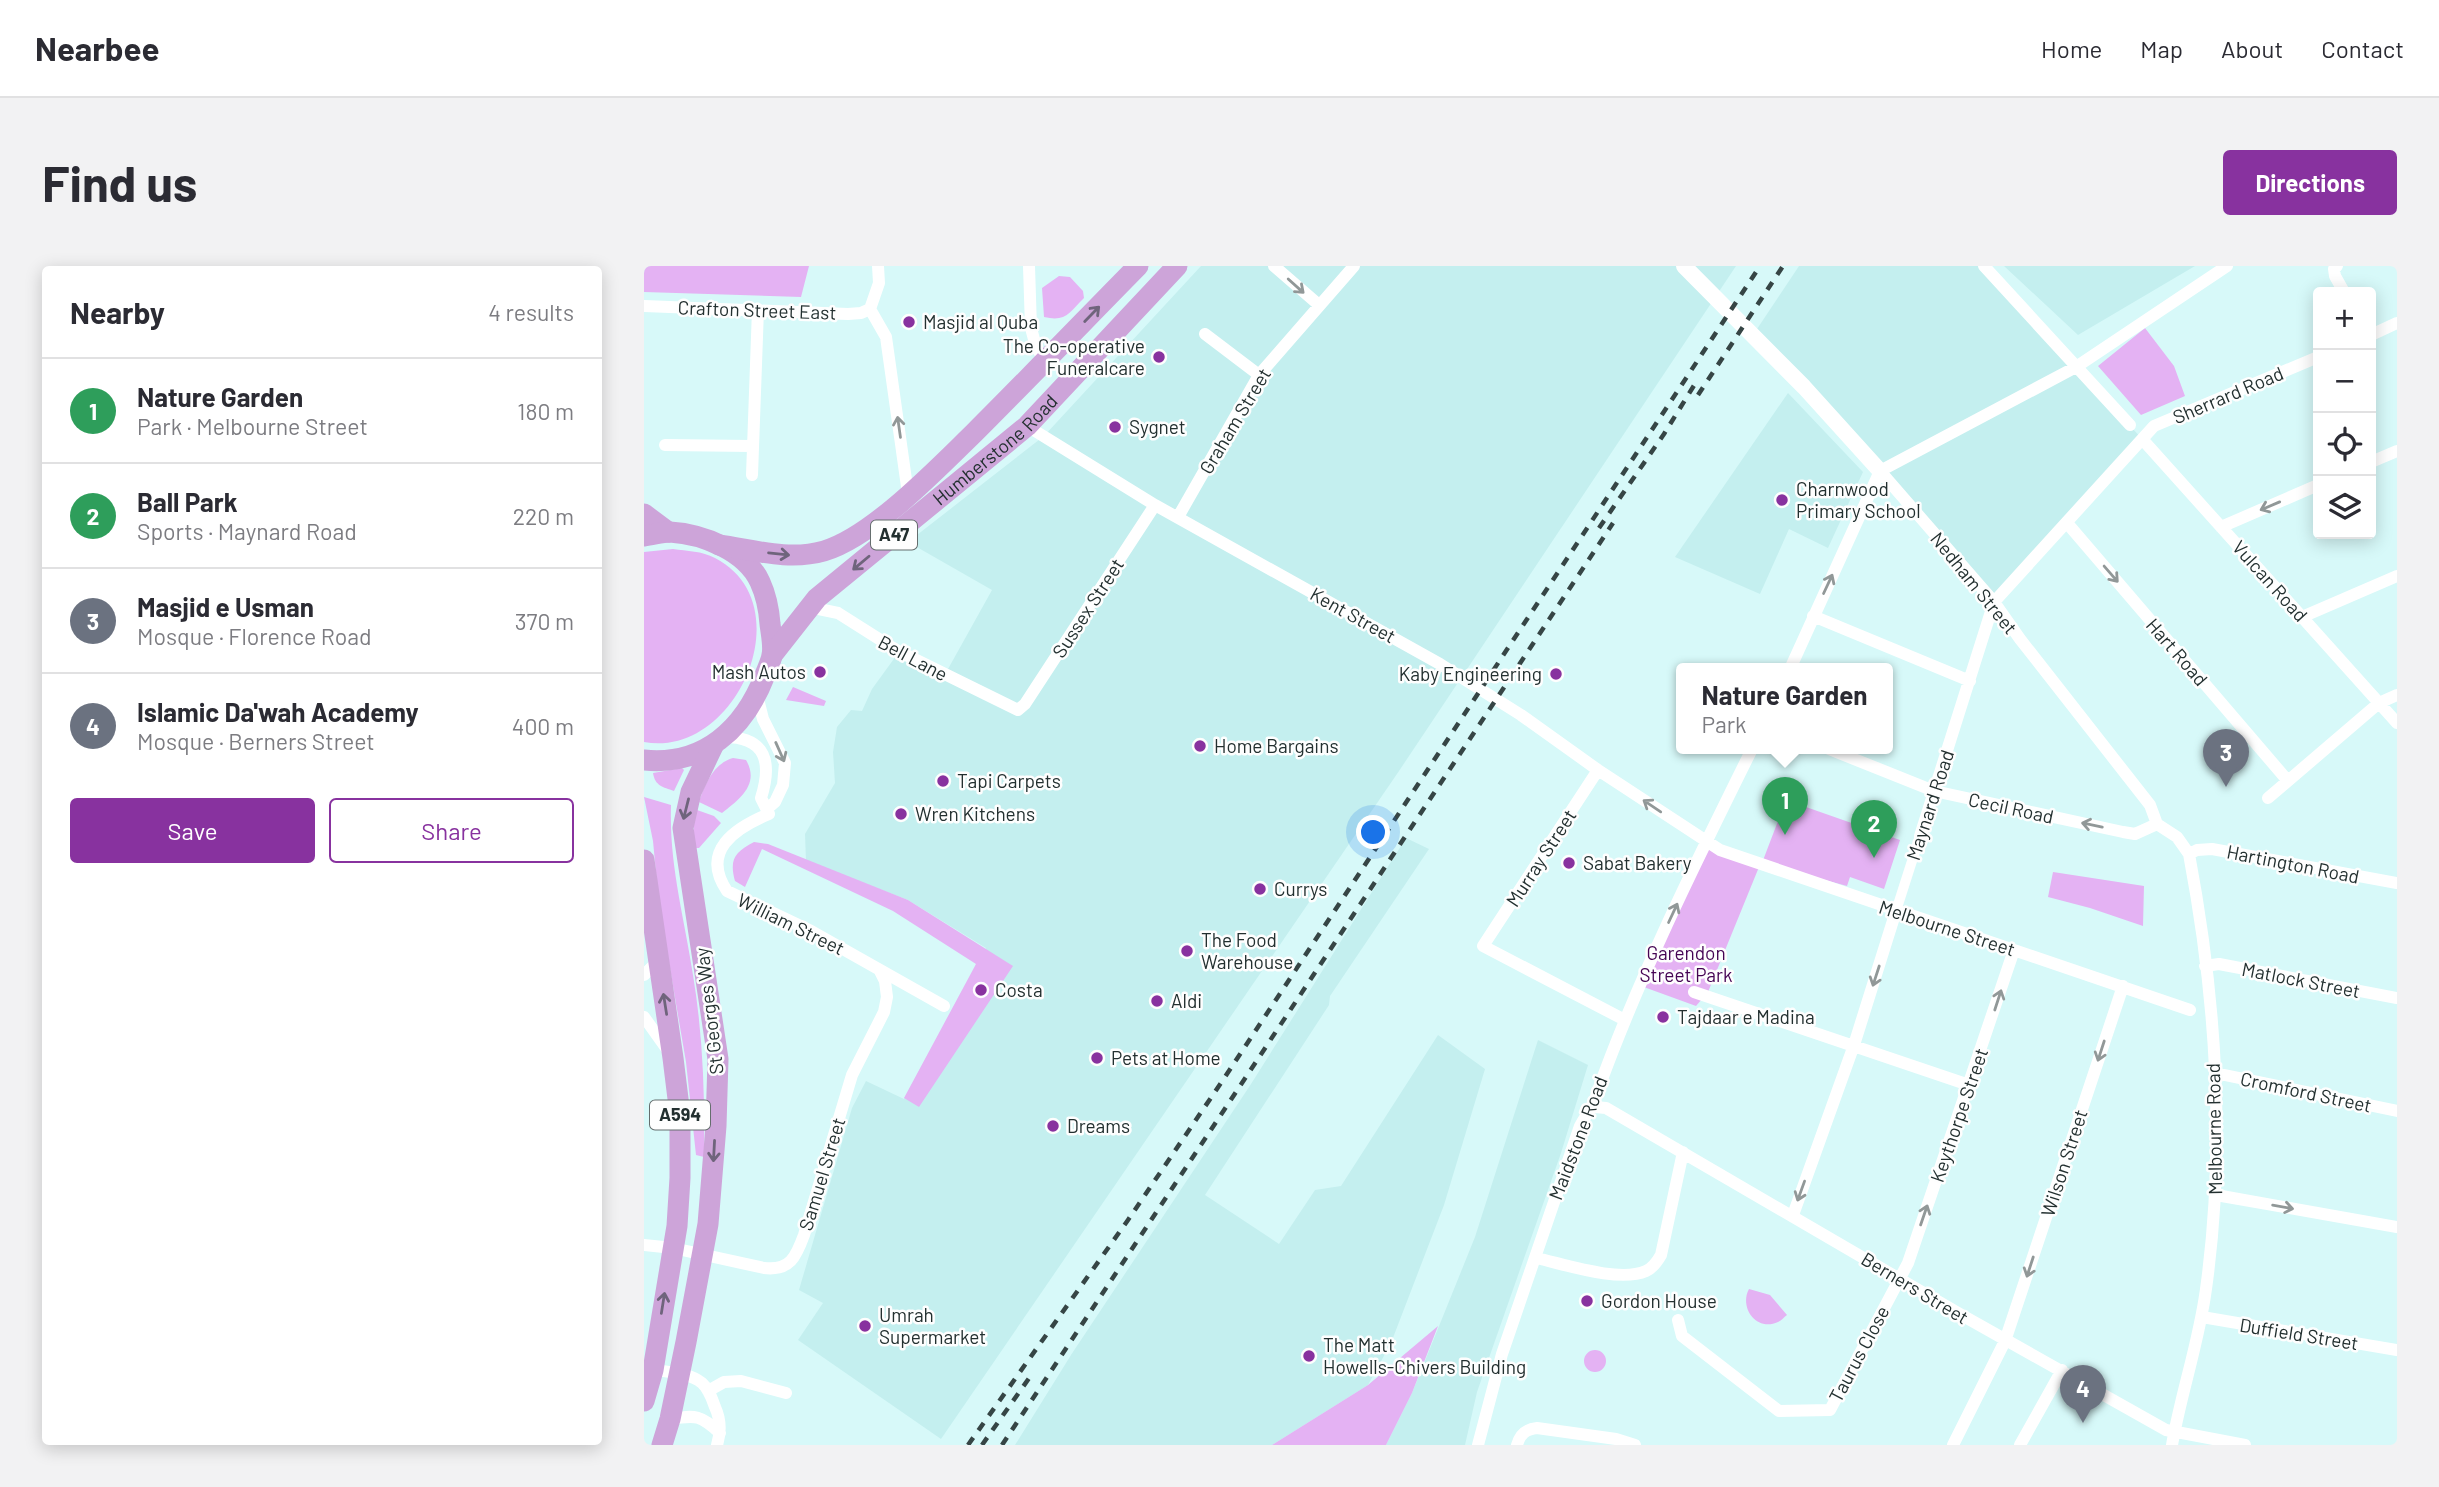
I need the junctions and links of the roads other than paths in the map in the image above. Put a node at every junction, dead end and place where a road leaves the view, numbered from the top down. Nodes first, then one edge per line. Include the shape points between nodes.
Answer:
1 (878, 266) edge
2 (1029, 266) edge
3 (1138, 266) edge
4 (1177, 266) edge
5 (1274, 266) edge
6 (1354, 266) edge
7 (1684, 266) edge
8 (1984, 266) edge
9 (2227, 266) edge
10 (2337, 266) edge
11 (2341, 287) edge
12 (1319, 305) junction
13 (644, 306) edge
14 (758, 309) junction
15 (870, 309) junction
16 (1133, 314) junction
17 (2397, 323) edge
18 (2376, 333) edge
19 (1205, 334) dead end
20 (2313, 359) edge
21 (1046, 362) junction
22 (2076, 367) junction
23 (1259, 374) junction
24 (2130, 425) dead end
25 (1027, 426) junction
26 (2143, 440) junction
27 (665, 445) dead end
28 (752, 446) junction
29 (2397, 451) edge
30 (2376, 460) edge
31 (1880, 471) junction
32 (752, 475) dead end
33 (932, 475) junction
34 (2313, 487) edge
35 (908, 494) junction
36 (1155, 505) junction
37 (644, 514) edge
38 (1178, 517) junction
39 (2067, 523) junction
40 (2221, 527) junction
41 (668, 532) junction
42 (644, 536) edge
43 (719, 545) junction
44 (2397, 576) edge
45 (1994, 602) junction
46 (809, 607) junction
47 (1813, 616) junction
48 (2302, 617) junction
49 (773, 654) junction
50 (1793, 663) edge
51 (1970, 681) junction
52 (757, 695) junction
53 (2397, 695) edge
54 (2379, 703) junction
55 (1018, 710) joint
56 (2397, 723) edge
57 (718, 742) junction
58 (1749, 754) edge
59 (1842, 754) edge
60 (644, 760) edge
61 (1598, 770) junction
62 (2288, 781) junction
63 (1934, 791) junction
64 (2268, 798) dead end
65 (768, 808) junction
66 (2157, 824) junction
67 (1920, 836) joint
68 (1705, 842) junction
69 (2189, 854) junction
70 (644, 860) edge
71 (2397, 883) edge
72 (1896, 911) junction
73 (2014, 950) junction
74 (2204, 966) junction
75 (651, 969) edge
76 (880, 971) junction
77 (2123, 986) junction
78 (1694, 992) dead end
79 (2397, 998) edge
80 (944, 1006) dead end
81 (2190, 1010) dead end
82 (644, 1017) edge
83 (1623, 1020) junction
84 (1854, 1045) junction
85 (673, 1058) junction
86 (2215, 1073) junction
87 (1969, 1085) junction
88 (1595, 1107) junction
89 (2397, 1111) edge
90 (1683, 1152) junction
91 (2216, 1195) junction
92 (1793, 1215) junction
93 (2397, 1227) edge
94 (644, 1245) edge
95 (673, 1248) junction
96 (702, 1254) junction
97 (1536, 1258) junction
98 (1899, 1278) junction
99 (2202, 1317) junction
100 (1678, 1320) dead end
101 (2006, 1340) junction
102 (2397, 1350) edge
103 (648, 1369) edge
104 (2062, 1370) junction
105 (679, 1374) junction
106 (708, 1391) junction
107 (786, 1393) dead end
108 (644, 1401) edge
109 (670, 1419) junction
110 (719, 1439) edge
111 (2173, 1439) edge
112 (662, 1445) edge
113 (1479, 1445) edge
114 (1517, 1445) edge
115 (1635, 1445) edge
116 (1953, 1445) edge
117 (2020, 1445) edge
118 (2245, 1445) edge

1 - 15 street
2 - 21 street via 1031,328
21 -> 3 main road, Humberstone Road / A47
4 - 16 main road, Humberstone Road / A47
5 -> 12 street
6 - 12 street, Graham Street
7 - 31 street, Nedham Street
8 - 22 street
9 - 22 street
10 - 11 street via 2335,276
12 - 23 street, Graham Street
13 - 14 street, Crafton Street East
14 - 15 street, Crafton Street East via 848,314
14 - 28 street
35 -> 15 street via 886,337
16 - 21 main road, A47 via 1068,365 1056,369
16 - 25 main road, Humberstone Road / A47
17 - 18 street
19 - 23 street
20 - 26 street, Sherrard Road via 2154,426
21 - 33 main road, Humberstone Road / A47
22 - 24 street
22 - 31 street
23 - 38 street, Graham Street
25 - 33 main road, A47 via 1015,419 1000,423
25 - 36 street, Kent Street
25 -> 46 main road, Humberstone Road / A47
26 - 39 street, Maynard Road
26 - 40 street, Vulcan Road
27 - 28 street
28 - 32 street
29 - 30 street
31 - 45 street, Nedham Street
47 -> 31 street
33 - 35 main road, Humberstone Road / A47
34 -> 40 street
43 -> 35 main road, Humberstone Road / A47 via 786,556 818,552 849,540
36 - 38 street, Kent Street
36 - 55 street, Sussex Street
37 - 41 main road
38 - 61 street, Kent Street via 1440,664
39 - 45 street, Maynard Road
39 -> 62 street, Hart Road
40 - 48 street, Vulcan Road
41 - 42 main road
41 - 43 main road
43 - 49 main road via 747,564 760,581 769,608
44 - 48 street
45 - 51 street, Maynard Road
45 - 66 street, Nedham Street via 2150,805
46 - 49 main road, Humberstone Road / A47
46 - 55 street, Bell Lane via 838,613 898,651
47 - 50 street
47 - 51 street
48 - 54 street, Vulcan Road
49 - 52 main road, St Georges Way
51 - 63 street, Maynard Road
52 - 57 main road, St Georges Way
52 -> 65 street, William Street via 763,719 785,763 783,785
53 - 54 street
54 - 56 street, Vulcan Road
54 - 62 street
57 - 60 main road via 674,760
57 - 65 street via 737,737 756,746 768,774 761,798
57 -> 96 main road, St Georges Way / A594 via 691,792 683,828 718,1059 713,1188
58 - 68 street, Maidstone Road
59 - 63 street, Cecil Road
68 -> 61 street, Kent Street
61 - 83 street, Murray Street via 1483,946
62 - 64 street
66 -> 63 street, Cecil Road via 2135,834
63 - 67 street, Maynard Road
65 - 76 street, William Street via 769,814 752,821 722,845 717,858 720,881 727,891
66 - 69 street via 2177,837
67 - 72 street, Maynard Road
68 - 72 street, Melbourne Street
83 -> 68 street, Maidstone Road
69 - 71 street, Hartington Road via 2212,849
69 - 74 street, Melbourne Road
70 - 75 main road, A594
72 - 73 street, Melbourne Street
72 -> 84 street, Maynard Road
73 - 77 street, Melbourne Street
87 -> 73 street, Keythorpe Street
74 - 79 street, Matlock Street via 2219,964
74 - 86 street, Melbourne Road
85 -> 75 main road, A594
76 - 80 street
76 - 96 street, Samuel Street via 887,997 884,1012 852,1075 794,1256 788,1265 775,1269
77 - 81 street, Melbourne Street
77 -> 101 street, Wilson Street
78 - 84 street
82 - 85 street
83 - 88 street, Maidstone Road
84 - 87 street
84 -> 92 street, Maynard Road
85 - 95 main road, A594 via 680,1115 680,1178
86 - 89 street, Cromford Street
86 - 91 street, Melbourne Road
98 -> 87 street, Keythorpe Street
88 - 90 street, Berners Street via 1606,1108
88 - 97 street, Maidstone Road via 1580,1126
90 - 92 street, Berners Street
90 - 97 street via 1655,1265 1630,1275
91 -> 93 street
91 - 99 street, Melbourne Road
92 - 98 street, Berners Street
94 - 95 street, Samuel Street
95 - 96 street, Samuel Street
103 -> 95 main road, A594
96 - 105 main road, St Georges Way / A594
97 - 113 street, Maidstone Road via 1503,1354
98 - 100 street, Taurus Close via 1830,1410 1779,1411 1682,1336
98 - 101 street, Berners Street
99 - 102 street, Duffield Street
99 - 111 street, Melbourne Road
101 - 104 street, Berners Street
101 - 116 street, Wilson Street
103 - 105 street
103 - 108 main road, A594
104 - 111 street, Berners Street via 2166,1430
104 - 117 street
105 - 106 street via 701,1382
105 - 109 main road, St Georges Way / A594
106 - 107 street via 724,1382 741,1381
106 - 110 street via 718,1415
109 - 110 street via 704,1418
109 - 112 main road, St Georges Way / A594
111 - 118 street, Berners Street
114 - 115 street via 1524,1432 1537,1428

